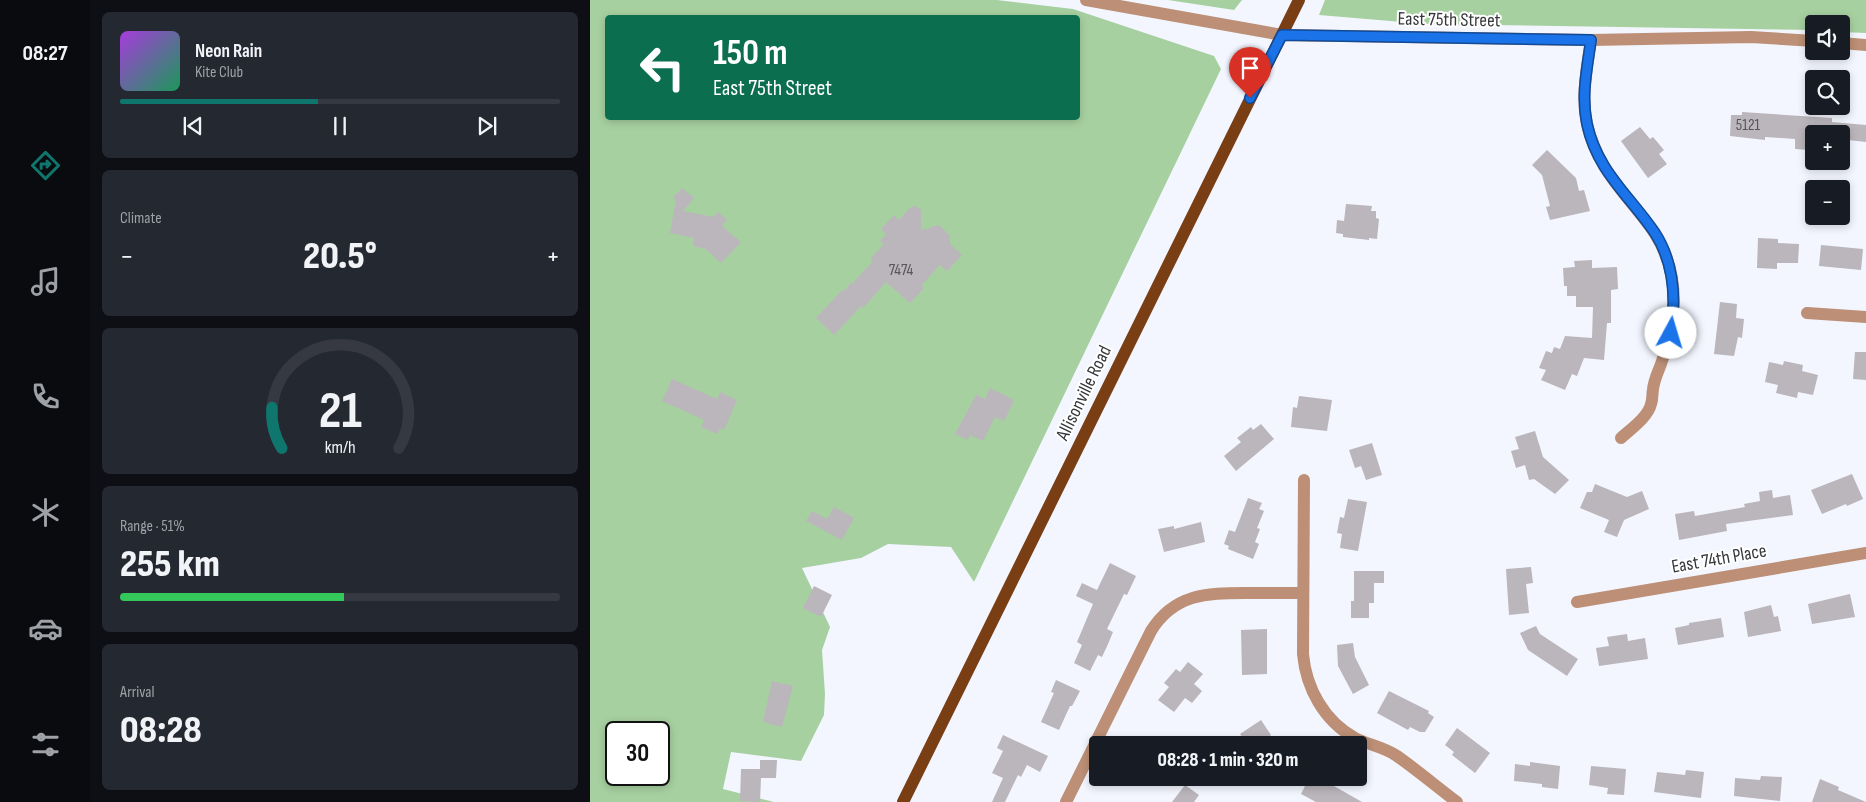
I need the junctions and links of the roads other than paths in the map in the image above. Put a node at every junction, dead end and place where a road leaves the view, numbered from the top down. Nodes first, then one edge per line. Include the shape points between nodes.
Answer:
1 (1086, 0) edge
2 (1299, 0) edge
3 (1282, 35) junction
4 (1591, 40) junction
5 (1805, 40) edge
6 (1850, 44) edge
7 (1866, 45) edge
8 (1808, 313) dead end
9 (1866, 317) edge
10 (1622, 438) dead end
11 (1304, 480) dead end
12 (1866, 553) edge
13 (1303, 593) junction
14 (1577, 602) dead end
15 (1068, 801) edge
16 (903, 802) edge
17 (1457, 802) edge

1 - 3 street, East 75th Street
2 - 3 main road, Allisonville Road
3 - 4 street, East 75th Street
3 - 16 main road, Allisonville Road
4 - 5 street, East 75th Street via 1751,37
4 - 10 street via 1583,91 1588,129 1610,178 1656,234 1668,259 1674,297 1669,345 1653,388 1651,405
6 - 7 street
8 - 9 street
11 - 13 street
12 - 14 street, East 74th Place
13 - 15 street via 1206,594 1186,600 1164,615 1151,631
13 - 17 street via 1304,667 1320,705 1342,729 1398,757

